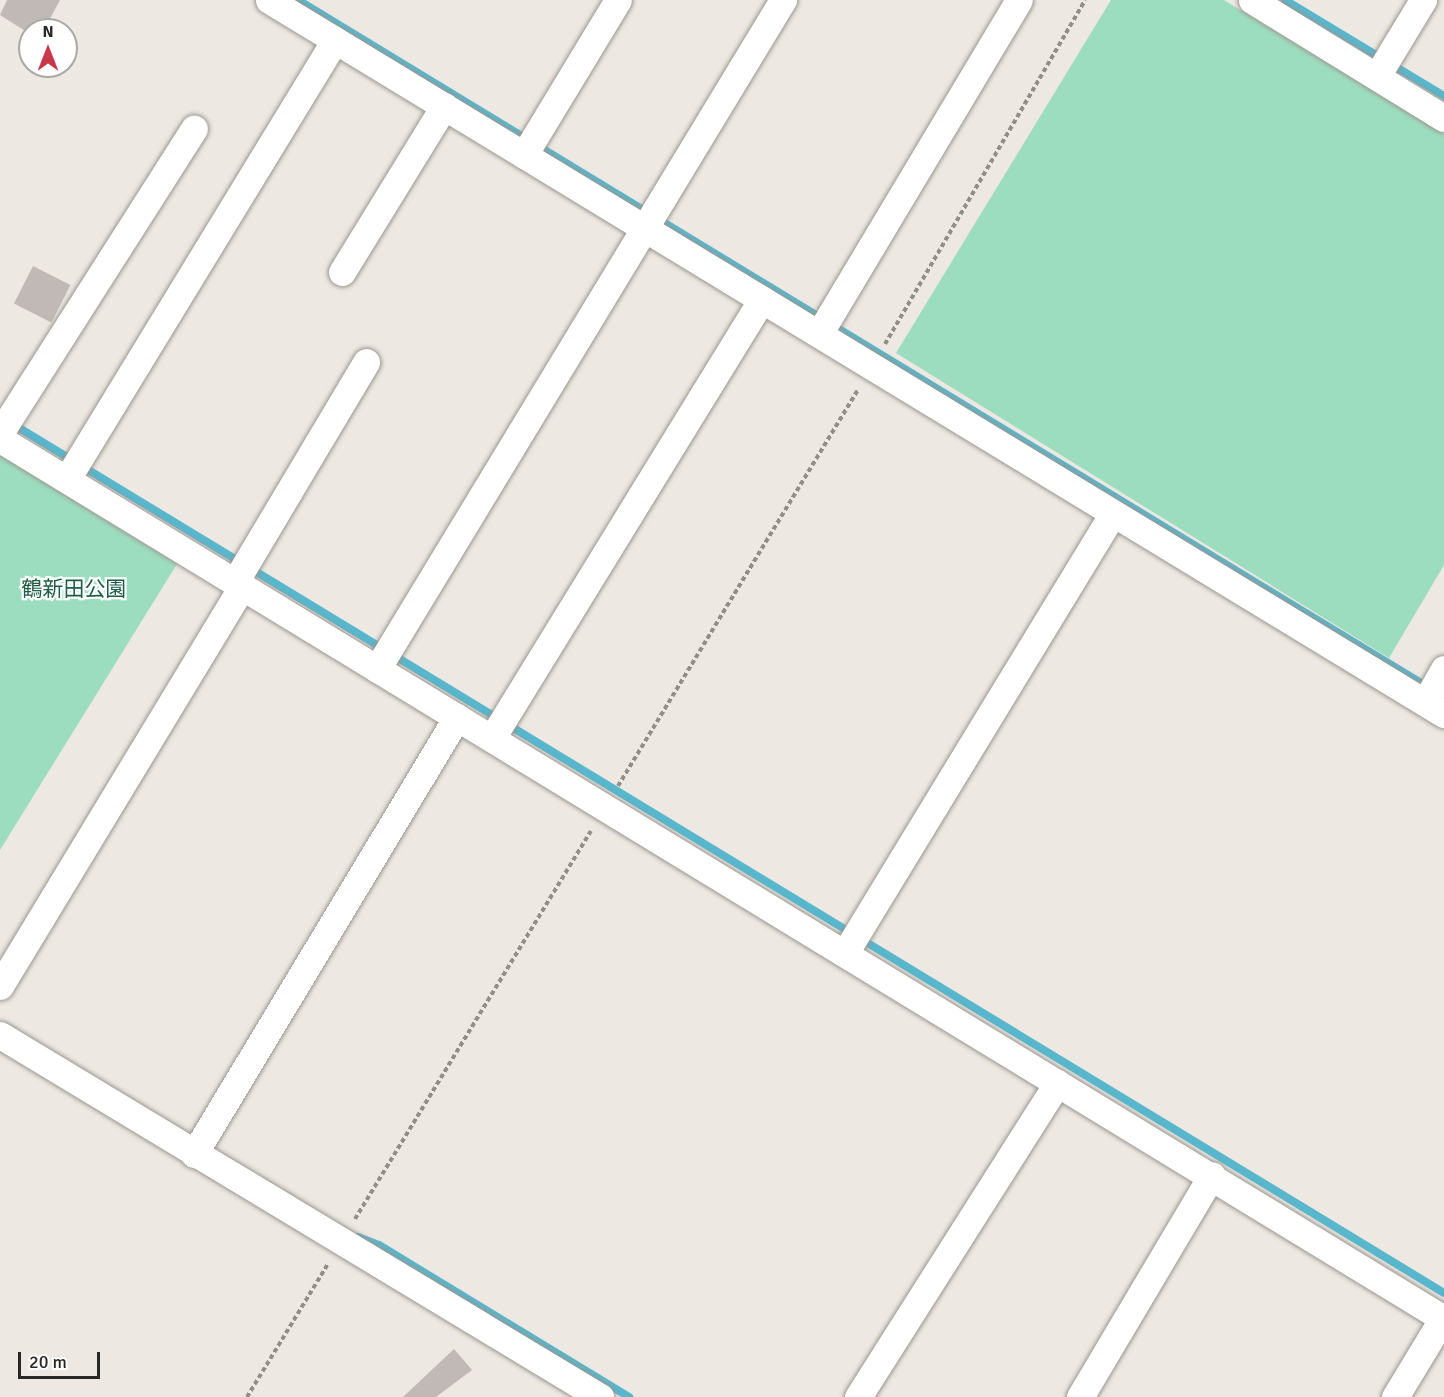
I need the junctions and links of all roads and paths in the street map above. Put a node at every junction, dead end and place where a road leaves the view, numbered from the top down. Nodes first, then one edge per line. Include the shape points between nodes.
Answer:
1 (269, 0) edge
2 (618, 0) edge
3 (783, 0) edge
4 (1018, 0) edge
5 (1085, 0) edge
6 (1252, 0) edge
7 (1424, 0) edge
8 (309, 8) edge
9 (334, 40) junction
10 (1383, 66) junction
11 (444, 105) junction
12 (1444, 118) edge
13 (194, 128) dead end
14 (529, 146) junction
15 (650, 220) junction
16 (342, 272) dead end
17 (762, 299) junction
18 (824, 326) junction
19 (878, 357) junction
20 (366, 362) dead end
21 (4, 429) edge
22 (73, 469) junction
23 (1113, 513) junction
24 (242, 575) junction
25 (383, 658) junction
26 (1435, 693) edge
27 (456, 717) junction
28 (498, 727) junction
29 (612, 796) junction
30 (852, 942) junction
31 (0, 986) edge
32 (0, 1035) edge
33 (1057, 1083) junction
34 (197, 1148) junction
35 (1212, 1175) junction
36 (345, 1237) junction
37 (1444, 1318) edge
38 (247, 1397) edge
39 (600, 1397) edge
40 (858, 1397) edge
41 (1080, 1397) edge
42 (1395, 1397) edge

1 - 8 street
2 - 14 street
3 - 15 street
4 - 18 street
5 - 19 path
6 - 10 street
7 - 10 street
8 - 9 street
9 - 11 street
9 - 22 street
10 - 12 street
11 - 14 street
11 - 16 street
13 - 21 street
14 - 15 street
15 - 17 street
15 - 25 street
17 - 18 street
17 - 28 street
18 - 19 street
19 - 23 street
19 - 29 path
20 - 24 street
21 - 22 street
22 - 24 street
23 - 26 street
23 - 30 street
24 - 25 street
24 - 31 street
25 - 27 street
27 - 28 street
27 - 34 street
28 - 29 street
29 - 30 street
29 - 36 path
30 - 33 street
32 - 34 street
33 - 35 street
33 - 40 street
34 - 36 street
35 - 37 street
35 - 41 street
36 - 38 path
36 - 39 street via 369,1256
37 - 42 street

